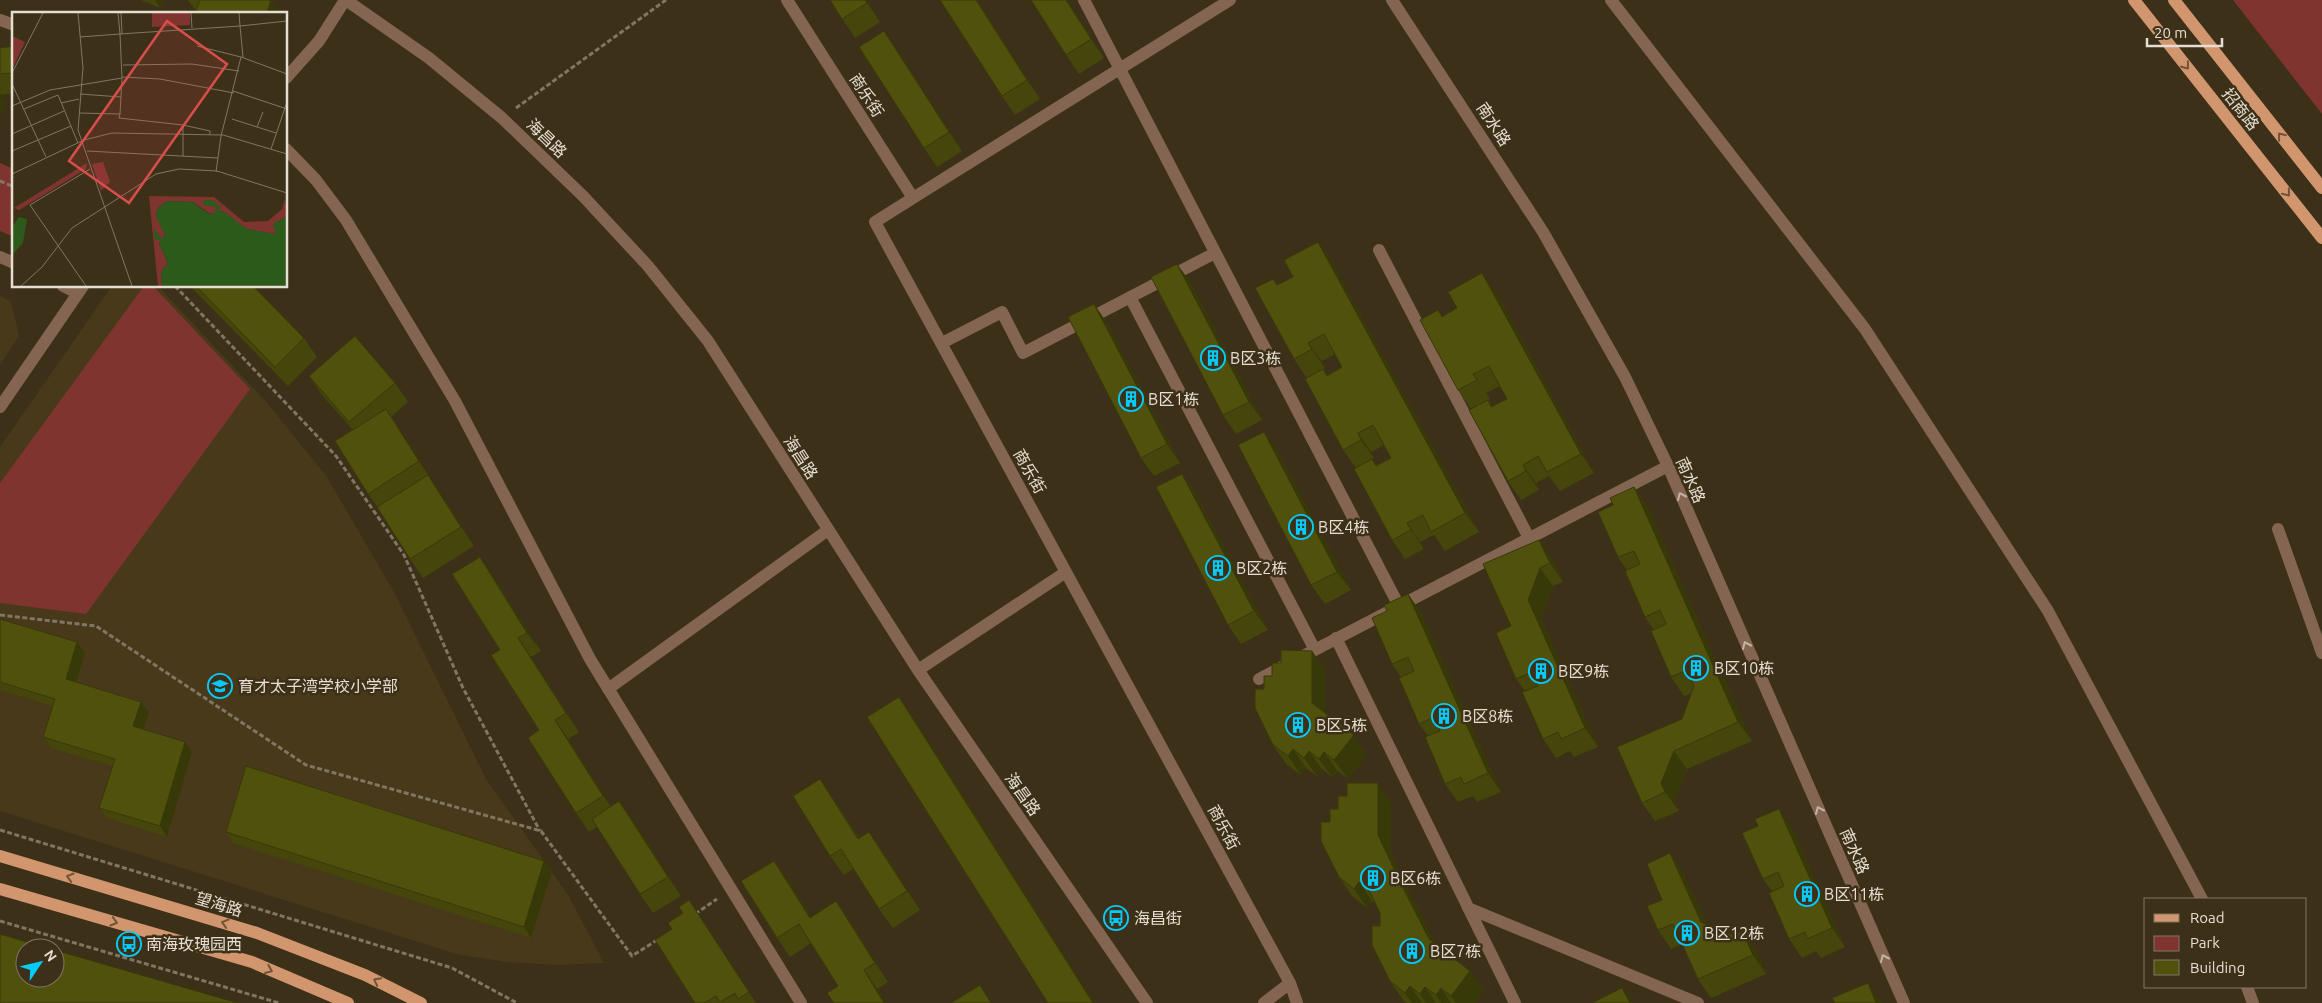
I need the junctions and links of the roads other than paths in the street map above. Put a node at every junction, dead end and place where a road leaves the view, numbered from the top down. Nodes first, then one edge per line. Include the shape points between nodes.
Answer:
1 (345, 0) edge
2 (787, 0) edge
3 (1084, 0) edge
4 (1230, 0) edge
5 (1392, 0) edge
6 (1611, 0) edge
7 (2134, 0) edge
8 (2174, 0) edge
9 (0, 20) edge
10 (12, 24) edge
11 (1120, 71) junction
12 (288, 76) edge
13 (288, 151) edge
14 (2322, 188) edge
15 (914, 198) junction
16 (2322, 238) edge
17 (1379, 250) dead end
18 (1215, 253) junction
19 (0, 257) edge
20 (12, 262) edge
21 (80, 289) edge
22 (1130, 297) junction
23 (942, 343) junction
24 (0, 407) edge
25 (1668, 466) junction
26 (2278, 529) dead end
27 (828, 530) junction
28 (1529, 538) junction
29 (1066, 572) junction
30 (1399, 606) junction
31 (1336, 638) junction
32 (1315, 650) junction
33 (2322, 653) edge
34 (918, 670) junction
35 (1259, 679) dead end
36 (608, 689) junction
37 (0, 856) edge
38 (0, 889) edge
39 (2201, 898) edge
40 (1468, 908) junction
41 (1290, 983) junction
42 (2247, 988) edge
43 (348, 1003) edge
44 (421, 1003) edge
45 (801, 1003) edge
46 (1147, 1003) edge
47 (1264, 1003) edge
48 (1297, 1003) edge
49 (1515, 1003) edge
50 (1698, 1003) edge
51 (1904, 1003) edge
52 (2254, 1003) edge

1 - 12 street via 319,41
1 - 27 street, 海昌路 via 428,58 502,118 648,266 702,334
2 - 15 street, 商乐街
3 - 11 street
4 - 11 street
5 - 25 street, 南水路 via 1543,232 1625,377
6 - 39 street via 1865,329 2048,611
7 -> 16 main road, 招商路
14 -> 8 main road, 招商路
9 - 10 street
11 - 15 street
11 - 18 street
13 - 36 street via 316,180 346,220 450,393
15 - 23 street, 商乐街 via 876,222
17 - 28 street
18 - 22 street
18 - 30 street
19 - 20 street
21 - 24 street
22 - 23 street via 1023,353 1002,312
22 - 32 street
23 - 29 street, 商乐街
25 - 28 street
51 -> 25 street, 南水路
26 - 33 street
27 - 34 street, 海昌路
27 - 36 street
28 - 30 street
29 - 34 street
29 - 41 street, 商乐街
30 - 31 street
31 - 32 street
31 - 40 street
32 - 35 street
34 - 46 street, 海昌路
36 - 45 street
44 -> 37 main road, 望海路 via 365,975 257,933
38 -> 43 main road via 252,962
40 - 49 street
40 - 50 street
41 - 47 street
41 - 48 street, 商乐街
42 - 52 street

